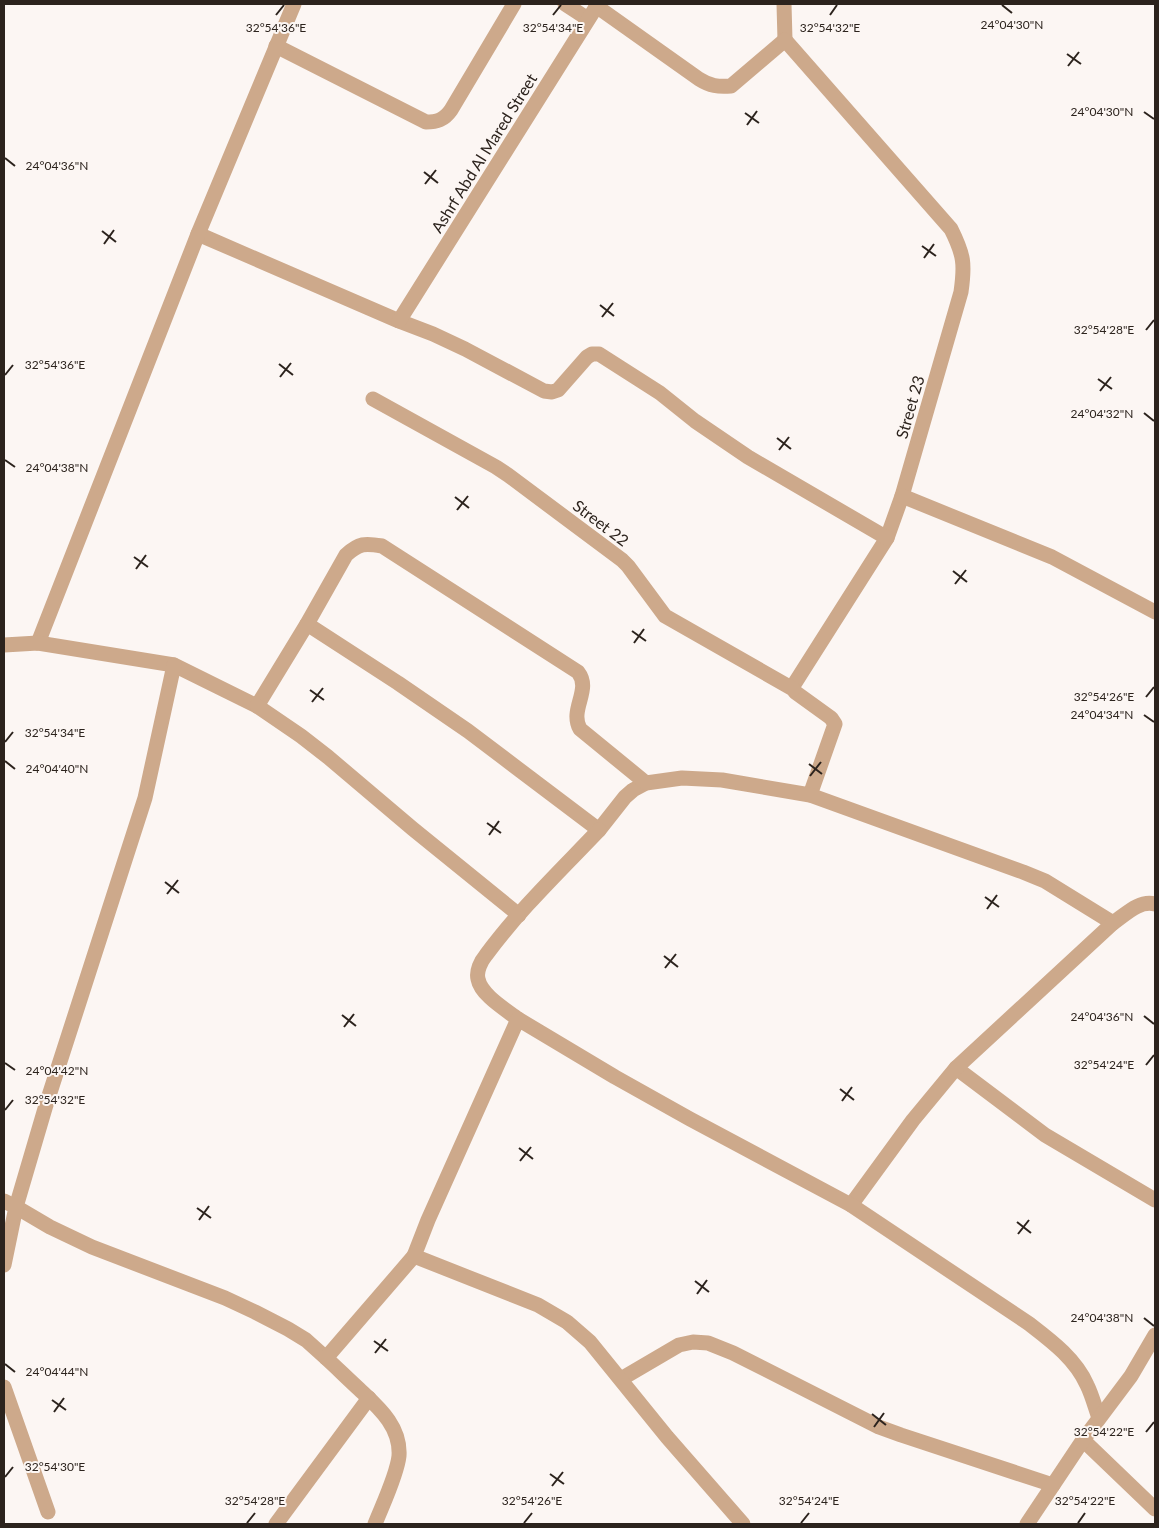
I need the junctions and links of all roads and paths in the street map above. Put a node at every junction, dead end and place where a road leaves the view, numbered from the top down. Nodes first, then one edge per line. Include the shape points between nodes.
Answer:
1 (294, 4) edge
2 (514, 4) edge
3 (564, 4) edge
4 (784, 4) edge
5 (594, 9) edge
6 (785, 40) junction
7 (276, 46) junction
8 (198, 234) junction
9 (399, 321) junction
10 (373, 399) dead end
11 (902, 496) junction
12 (887, 538) junction
13 (1155, 612) edge
14 (307, 624) junction
15 (38, 643) junction
16 (4, 645) edge
17 (174, 664) junction
18 (793, 689) junction
19 (257, 706) junction
20 (646, 783) junction
21 (810, 795) junction
22 (599, 830) junction
23 (1155, 904) edge
24 (519, 915) junction
25 (1113, 923) junction
26 (518, 1018) junction
27 (956, 1068) junction
28 (1155, 1200) edge
29 (10, 1204) edge
30 (851, 1205) junction
31 (414, 1256) junction
32 (4, 1265) edge
33 (1155, 1335) edge
34 (326, 1358) junction
35 (621, 1380) junction
36 (4, 1387) edge
37 (369, 1398) junction
38 (1099, 1418) junction
39 (1083, 1440) junction
40 (1053, 1485) junction
41 (1155, 1509) edge
42 (48, 1512) dead end
43 (276, 1524) edge
44 (375, 1524) edge
45 (743, 1524) edge
46 (1028, 1524) edge

1 - 7 street
2 - 7 street via 450,110 441,120 434,122 426,122
3 - 5 street
4 - 6 street
5 - 6 street via 708,85 720,87 731,86
5 - 9 street, Ashrf Abd Al Mared Street
6 - 11 street, Street 23 via 951,229 961,249 964,270 961,292
7 - 8 street
8 - 9 street
8 - 15 street
9 - 12 street via 433,334 552,392 563,386 587,357 599,354 660,393 748,457
10 - 18 street, Street 22 via 508,475 622,560 665,616
11 - 12 street, Street 23
11 - 13 street via 1052,557
12 - 18 street, Street 23
14 - 19 street
14 - 20 street via 346,555 363,544 382,546 578,672 583,682 577,712 580,728
14 - 22 street via 468,731
15 - 16 street
15 - 17 street
17 - 19 street
17 - 29 street via 145,798 46,1105
18 - 21 street via 831,718 834,724
19 - 24 street via 328,757
20 - 21 street via 682,778 722,780
20 - 22 street via 625,797
21 - 25 street via 1045,881
22 - 24 street
23 - 25 street via 1136,906
24 - 26 street via 486,955 477,977 490,997
25 - 27 street
26 - 30 street via 615,1077
26 - 31 street
27 - 28 street via 1045,1135
27 - 30 street
29 - 32 street
29 - 34 street via 92,1247 255,1312 300,1337
30 - 38 street via 1052,1342 1073,1362 1087,1383
31 - 34 street
31 - 35 street via 538,1305 567,1322 590,1342
33 - 38 street via 1131,1376
34 - 37 street
35 - 40 street via 679,1345 693,1342 708,1344 733,1353 886,1430
35 - 45 street
36 - 42 street
37 - 43 street
37 - 44 street via 393,1428 399,1454
38 - 39 street
39 - 40 street
39 - 41 street
40 - 46 street

